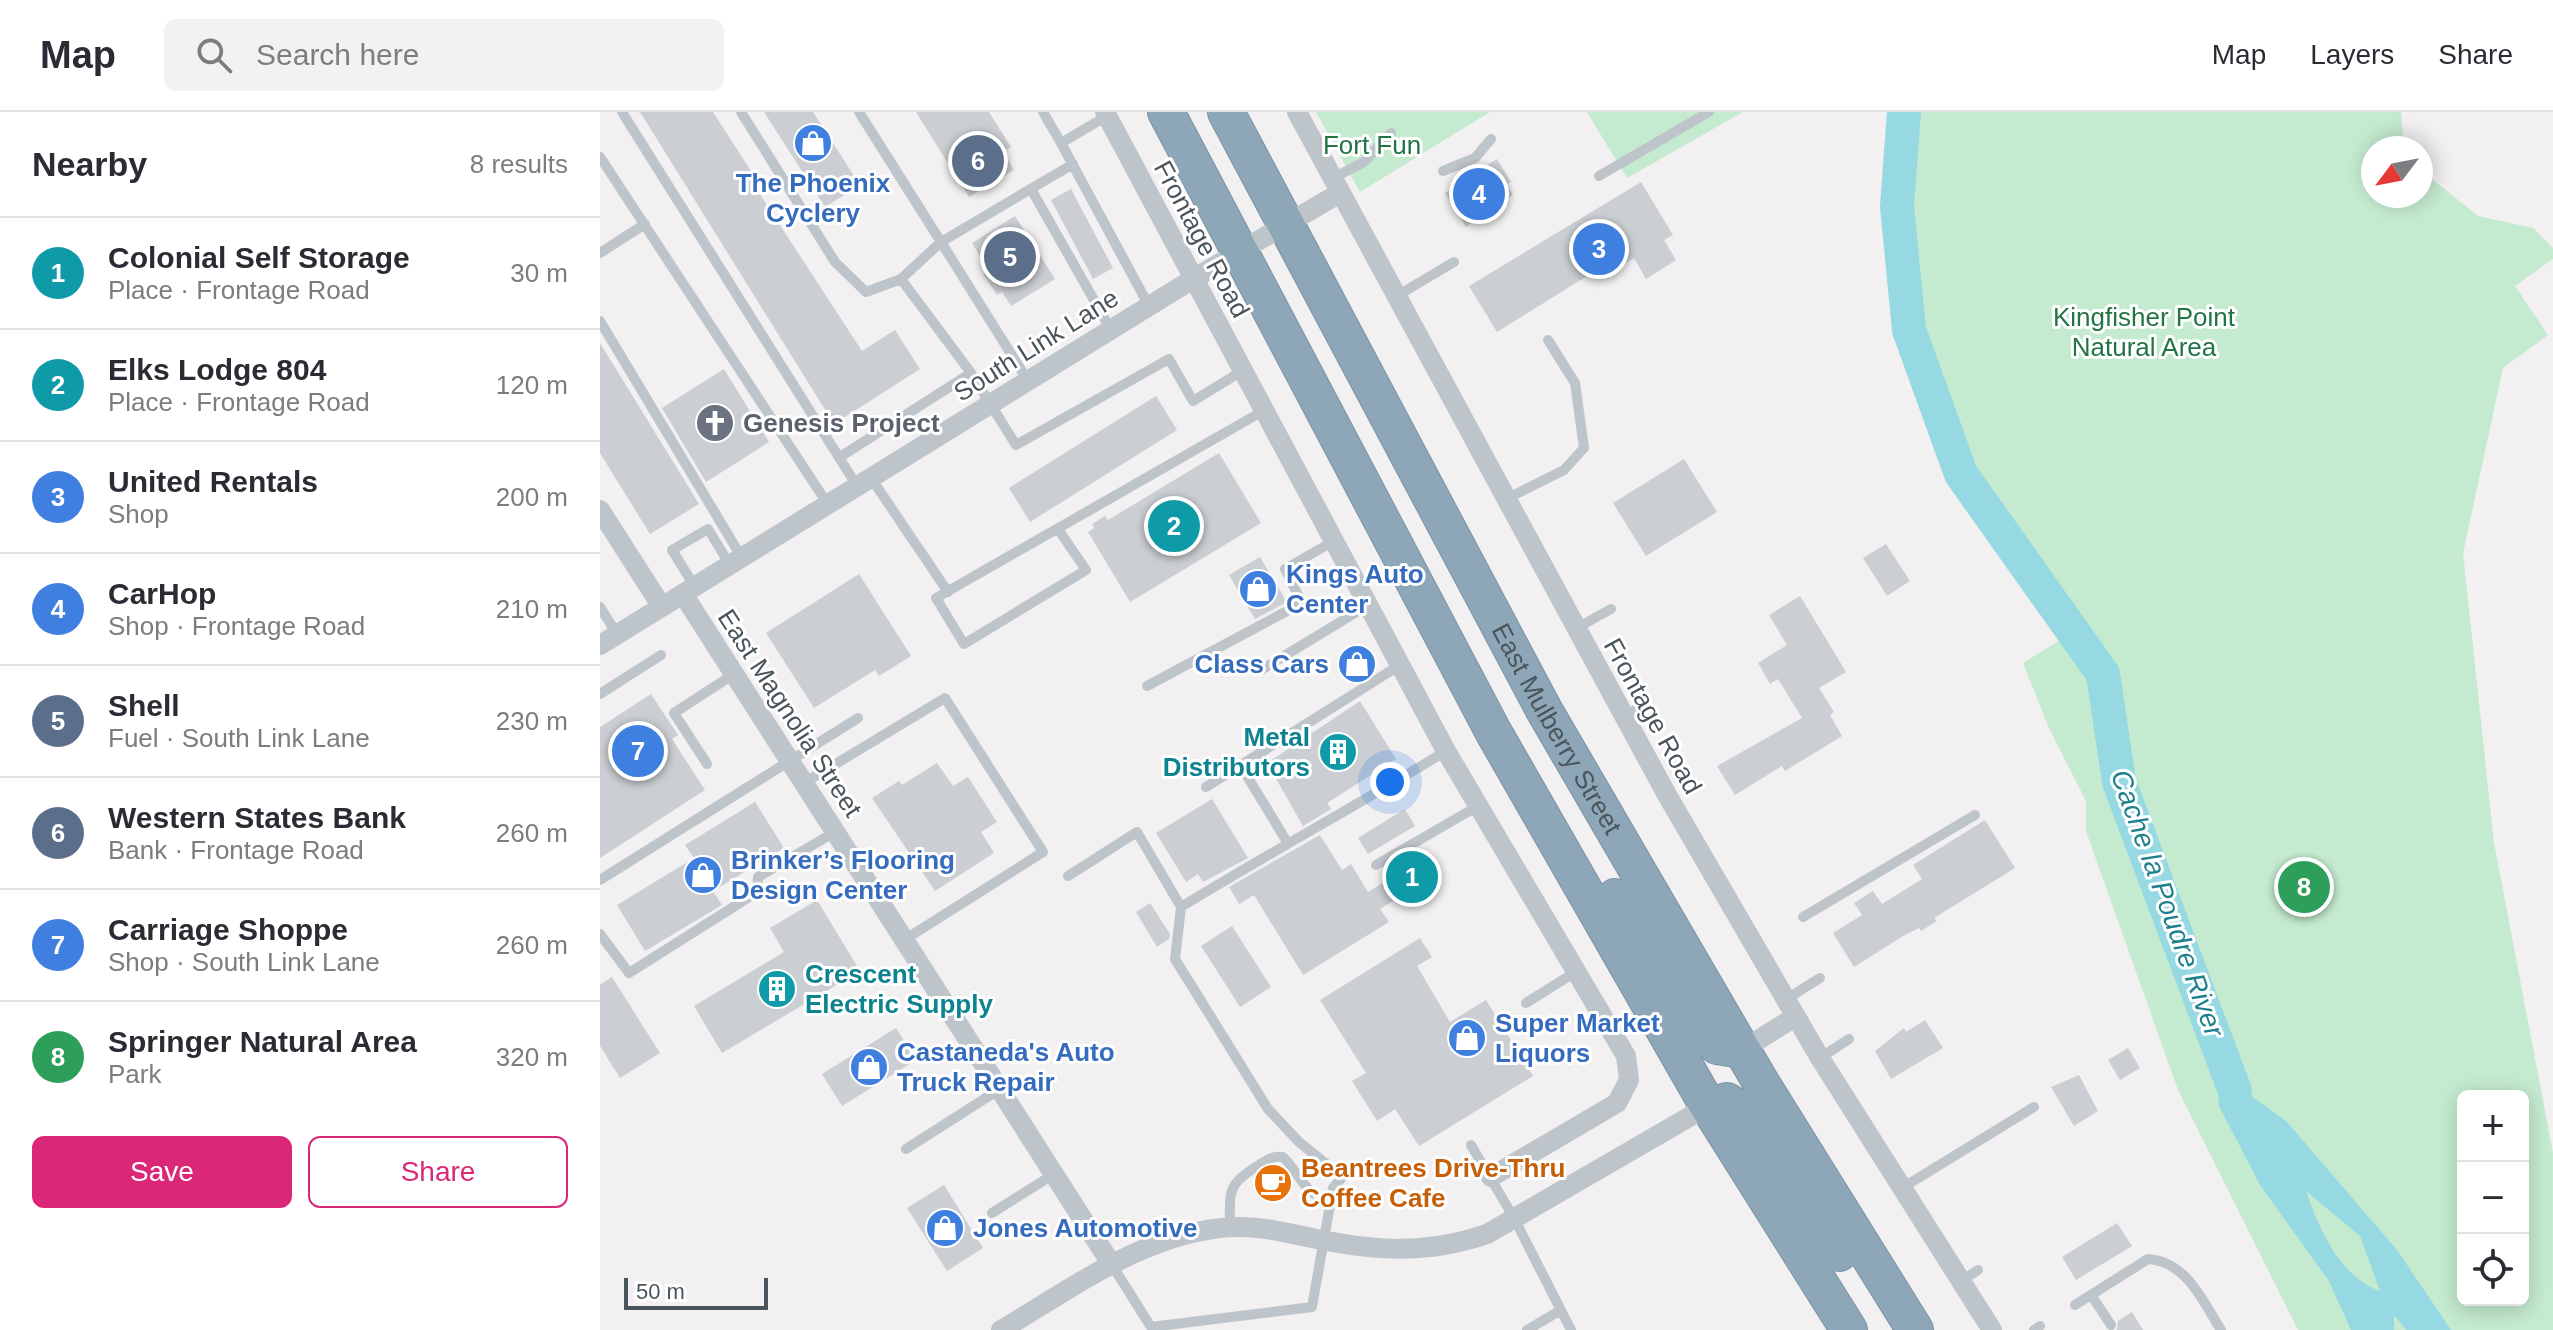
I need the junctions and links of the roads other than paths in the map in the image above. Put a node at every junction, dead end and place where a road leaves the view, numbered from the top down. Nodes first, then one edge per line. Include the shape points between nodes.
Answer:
1 (622, 112) edge
2 (741, 112) edge
3 (859, 112) edge
4 (1043, 112) edge
5 (1166, 112) edge
6 (1226, 112) edge
7 (1297, 112) edge
8 (1709, 112) edge
9 (1106, 114) edge
10 (1391, 133) dead end
11 (1491, 139) dead end
12 (1061, 143) junction
13 (600, 157) edge
14 (1073, 164) junction
15 (1443, 171) dead end
16 (1599, 176) dead end
17 (1335, 186) junction
18 (1031, 189) junction
19 (645, 224) junction
20 (1286, 225) junction
21 (941, 242) junction
22 (1240, 251) junction
23 (600, 253) edge
24 (1454, 262) dead end
25 (901, 279) junction
26 (1193, 279) junction
27 (1395, 297) junction
28 (1149, 306) junction
29 (600, 321) edge
30 (1111, 330) junction
31 (1548, 340) dead end
32 (1242, 371) junction
33 (971, 373) junction
34 (1028, 381) junction
35 (990, 404) junction
36 (1263, 411) junction
37 (840, 457) junction
38 (864, 482) junction
39 (1506, 499) junction
40 (827, 503) junction
41 (600, 510) edge
42 (720, 521) junction
43 (708, 529) junction
44 (1058, 529) junction
45 (1334, 541) junction
46 (736, 561) junction
47 (689, 590) junction
48 (948, 592) junction
49 (1368, 605) junction
50 (600, 607) edge
51 (662, 607) junction
52 (1611, 609) dead end
53 (1575, 629) junction
54 (609, 640) edge
55 (661, 655) dead end
56 (1400, 665) junction
57 (1261, 670) dead end
58 (734, 674) junction
59 (1469, 680) junction
60 (1147, 686) dead end
61 (600, 694) edge
62 (858, 718) dead end
63 (1446, 751) junction
64 (791, 762) junction
65 (707, 764) dead end
66 (1241, 766) junction
67 (804, 783) junction
68 (1206, 787) dead end
69 (1478, 806) junction
70 (1975, 815) dead end
71 (835, 832) junction
72 (1287, 842) junction
73 (1376, 865) dead end
74 (1068, 876) dead end
75 (600, 880) edge
76 (1181, 907) junction
77 (1803, 917) dead end
78 (600, 934) edge
79 (904, 940) junction
80 (1574, 973) junction
81 (1820, 978) dead end
82 (1526, 1003) dead end
83 (1790, 1008) junction
84 (1849, 1039) dead end
85 (1742, 1050) junction
86 (1820, 1058) junction
87 (1000, 1089) junction
88 (1708, 1106) junction
89 (2034, 1107) dead end
90 (1471, 1145) dead end
91 (906, 1149) dead end
92 (1351, 1167) dead end
93 (1054, 1174) junction
94 (1340, 1175) junction
95 (1491, 1177) junction
96 (1902, 1188) junction
97 (1330, 1202) junction
98 (992, 1213) dead end
99 (1514, 1218) junction
100 (1230, 1228) junction
101 (1322, 1240) junction
102 (1112, 1265) junction
103 (1978, 1270) dead end
104 (1961, 1281) junction
105 (2091, 1295) junction
106 (2075, 1305) dead end
107 (1561, 1310) junction
108 (2111, 1325) dead end
109 (1001, 1330) edge
110 (1527, 1330) edge
111 (1571, 1330) edge
112 (1849, 1330) edge
113 (1898, 1330) edge
114 (1915, 1330) edge
115 (1992, 1330) edge
116 (2221, 1330) edge

1 - 37 lane
2 - 25 lane via 835,262 866,292
3 - 21 lane
4 - 12 lane
5 - 22 highway, East Mulberry Street
6 - 20 highway, East Mulberry Street
7 - 17 street, Frontage Road
8 - 16 lane
9 - 12 lane
9 - 26 street, Frontage Road
10 - 17 lane
11 - 15 lane via 1475,158
12 - 14 lane
13 - 19 lane
14 - 18 lane
14 - 28 lane
17 - 20 street, South Link Lane
17 - 27 street, Frontage Road
18 - 21 lane
18 - 30 lane
19 - 23 lane
19 - 40 lane
20 - 22 street, South Link Lane
20 - 85 highway, East Mulberry Street via 1544,710
21 - 25 lane
21 - 34 lane
22 - 26 street, South Link Lane
22 - 59 highway, East Mulberry Street
24 - 27 lane
25 - 33 lane
26 - 28 street, South Link Lane
26 - 32 street, Frontage Road
27 - 39 street, Frontage Road
28 - 30 street, South Link Lane
29 - 42 lane
30 - 34 street, South Link Lane
31 - 39 lane via 1575,383 1584,448 1564,470
32 - 35 lane via 1193,401 1169,359 1016,445
32 - 36 street, Frontage Road
33 - 35 lane
33 - 37 lane
34 - 35 street, South Link Lane
35 - 38 street, South Link Lane
36 - 44 lane
36 - 45 street, Frontage Road
37 - 38 lane
38 - 40 street, South Link Lane
38 - 48 lane
39 - 53 street, Frontage Road
40 - 46 street, South Link Lane
41 - 51 street
42 - 43 lane
42 - 46 lane
43 - 46 lane
43 - 47 lane via 672,550
44 - 48 lane
44 - 48 lane via 1086,570 964,644 936,598
45 - 49 street, Frontage Road
45 - 60 lane via 1285,569 1302,603
46 - 47 street, South Link Lane
47 - 51 street, South Link Lane
47 - 58 street, East Magnolia Street
49 - 56 street, Frontage Road
49 - 57 lane
50 - 54 lane
51 - 54 street, South Link Lane
52 - 53 lane
53 - 83 street, Frontage Road via 1632,713
55 - 61 lane
56 - 63 street, Frontage Road
56 - 66 lane
58 - 64 street, East Magnolia Street
58 - 65 lane via 674,713
59 - 85 highway via 1545,788 1701,1033 1717,1046
59 - 88 highway, East Mulberry Street via 1494,733
62 - 64 lane
63 - 69 street, Frontage Road
63 - 72 lane
64 - 67 street, East Magnolia Street
64 - 75 lane
66 - 68 lane
66 - 72 lane
67 - 71 street, East Magnolia Street
67 - 79 lane via 945,698 1043,852
69 - 73 lane
69 - 80 street, Frontage Road
70 - 77 lane
71 - 78 lane via 758,877 757,892 629,973
71 - 79 street, East Magnolia Street
72 - 76 lane
74 - 76 lane via 1137,832
76 - 94 lane via 1175,959 1268,1109
79 - 87 street, East Magnolia Street
80 - 82 lane
80 - 95 street, Frontage Road via 1626,1056 1629,1080 1617,1103
81 - 83 lane
83 - 85 street
83 - 86 street, Frontage Road
84 - 86 lane
85 - 114 highway, East Mulberry Street
86 - 96 street, Frontage Road
87 - 91 lane
87 - 93 street, East Magnolia Street
88 - 99 street
88 - 112 highway, East Mulberry Street
88 - 113 highway via 1727,1101 1749,1116 1880,1316
89 - 96 lane
90 - 95 lane
92 - 94 lane
93 - 98 lane
93 - 102 street, East Magnolia Street
94 - 97 lane
95 - 99 lane
96 - 104 street, Frontage Road
97 - 100 lane via 1313,1196 1283,1157 1271,1157 1235,1180
97 - 101 lane
99 - 101 street via 1487,1234 1432,1249 1392,1251
99 - 107 lane
100 - 101 street
100 - 102 street via 1164,1241
101 - 102 lane via 1312,1307 1151,1327
102 - 109 street
103 - 104 lane
104 - 115 street, Frontage Road
105 - 106 lane
105 - 108 lane
105 - 116 lane via 2148,1259 2174,1265
107 - 110 lane
107 - 111 lane

